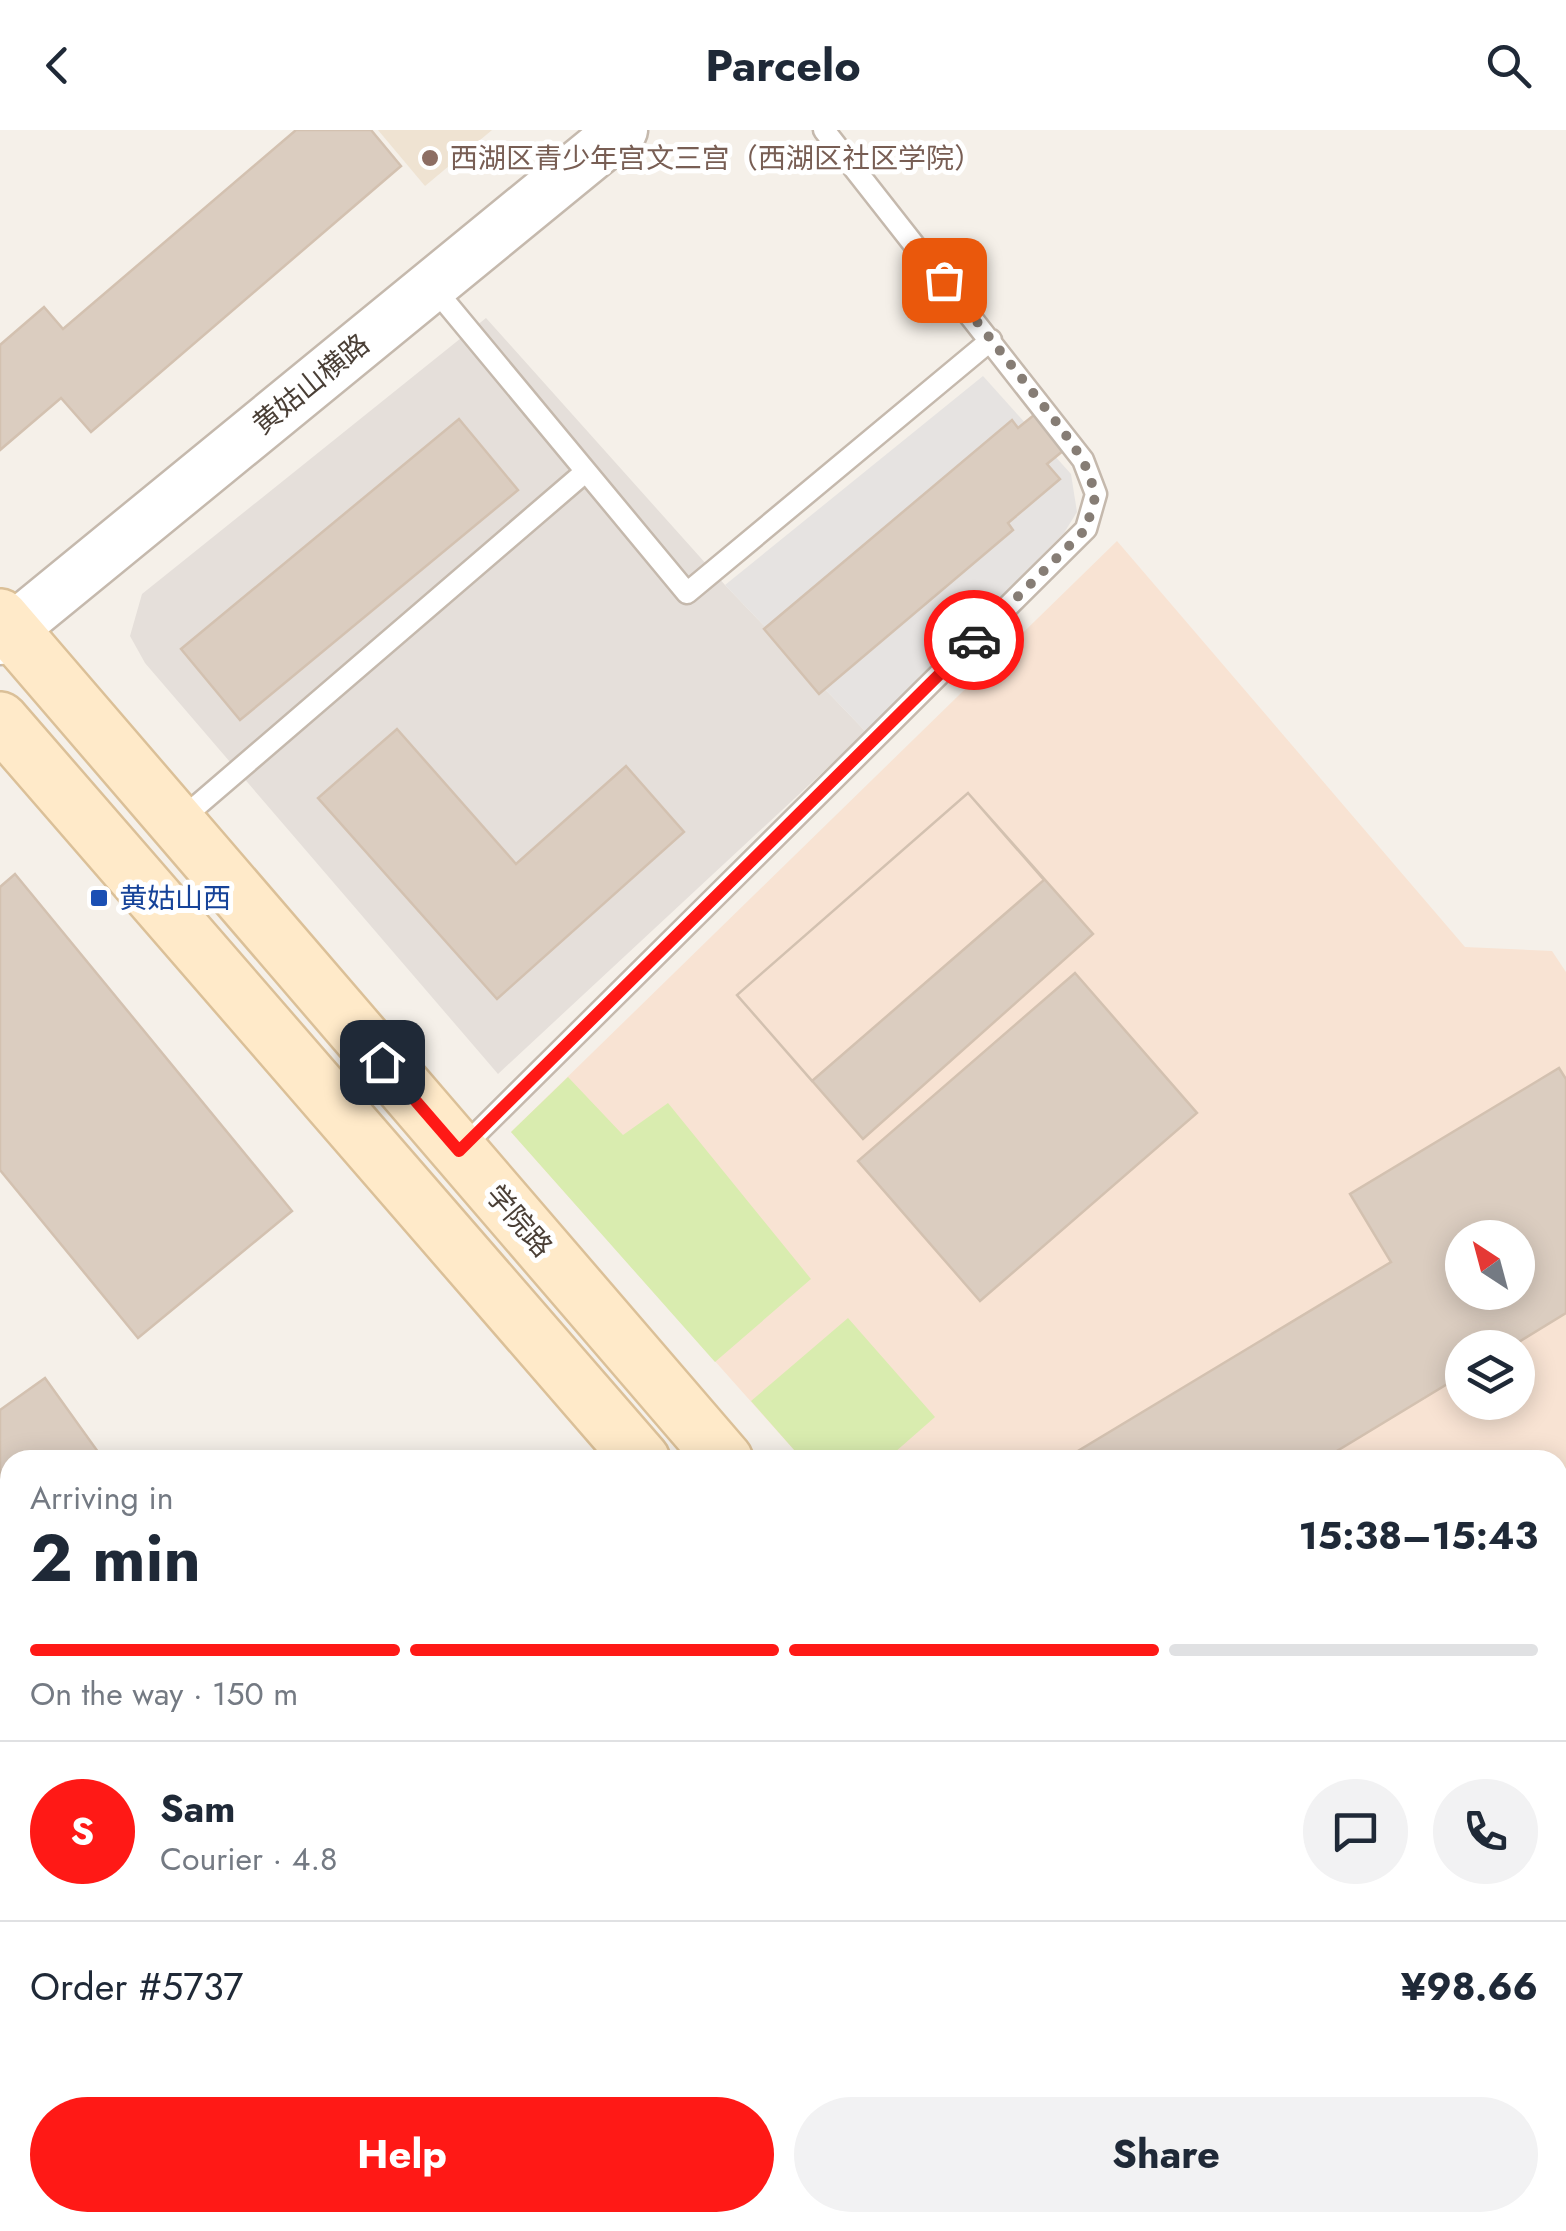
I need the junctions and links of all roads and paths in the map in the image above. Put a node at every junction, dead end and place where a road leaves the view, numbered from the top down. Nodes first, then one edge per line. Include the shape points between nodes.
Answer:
1 (622, 130) edge
2 (824, 130) edge
3 (432, 285) junction
4 (991, 340) junction
5 (584, 473) junction
6 (4, 629) edge
7 (0, 720) edge
8 (177, 823) junction
9 (459, 1151) junction
10 (633, 1450) edge
11 (716, 1450) edge

1 - 3 street, 黄姑山横路
2 - 4 lane
3 - 5 lane
3 - 6 street, 黄姑山横路
4 - 5 lane via 687,592
4 - 9 lane via 1083,460 1096,494 1086,529
5 - 8 lane
6 - 8 main road, 学院路
7 - 10 main road
8 - 9 main road, 学院路
9 - 11 main road, 学院路

